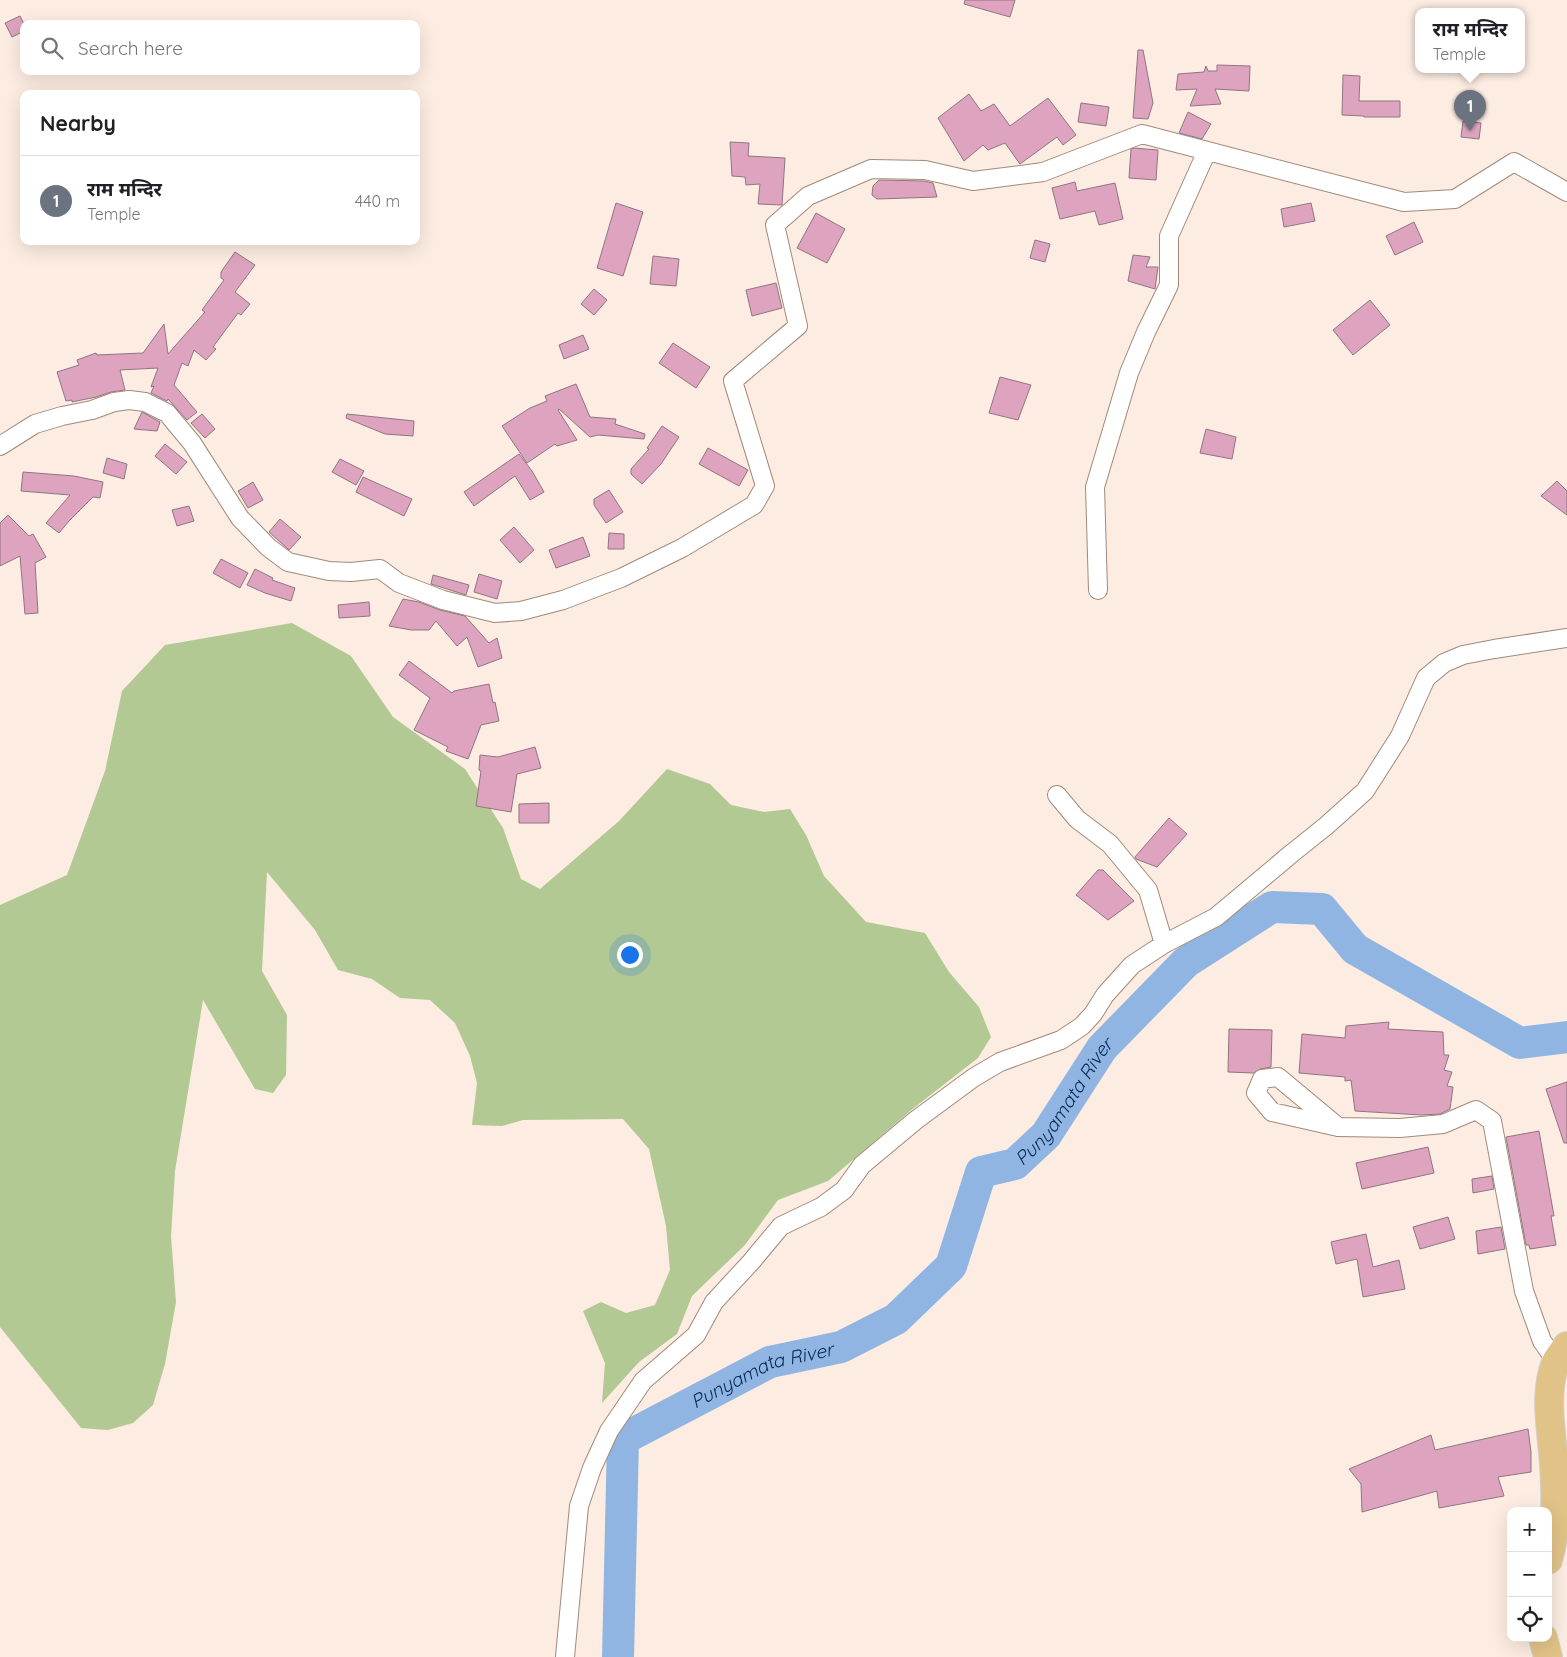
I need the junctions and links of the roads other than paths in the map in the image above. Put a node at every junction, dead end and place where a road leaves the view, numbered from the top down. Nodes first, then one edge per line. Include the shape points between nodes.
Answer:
1 (1207, 151) junction
2 (1567, 192) edge
3 (0, 446) edge
4 (1098, 590) dead end
5 (1567, 638) edge
6 (1057, 795) dead end
7 (1164, 944) junction
8 (1338, 1127) dead end
9 (1562, 1354) edge
10 (1549, 1552) edge
11 (1544, 1642) edge
12 (565, 1657) edge
13 (1548, 1657) edge

1 - 2 street via 1404,202 1456,199 1514,162
1 - 3 street via 1142,134 1043,172 973,181 925,170 871,169 808,196 775,225 798,326 732,381 765,486 754,505 682,548 621,578 563,600 522,611 495,612 443,600 399,583 380,569 328,571 288,562 240,518 192,443 167,413 145,402 114,402 35,424
1 - 4 street via 1169,236 1169,285 1129,373 1095,487
5 - 7 street via 1494,649 1444,663 1426,678 1400,736 1365,790 1216,918
6 - 7 street via 1077,819 1110,844 1148,890
7 - 12 street via 1132,965 1082,1026 1061,1040 1000,1062 973,1078 862,1165 844,1190 822,1207 781,1226 714,1302 696,1335 644,1381 609,1431 579,1506
8 - 9 street via 1400,1128 1443,1124 1476,1110 1492,1121 1524,1291 1542,1341
9 - 10 main road via 1551,1383 1549,1410 1556,1511
11 - 13 main road

